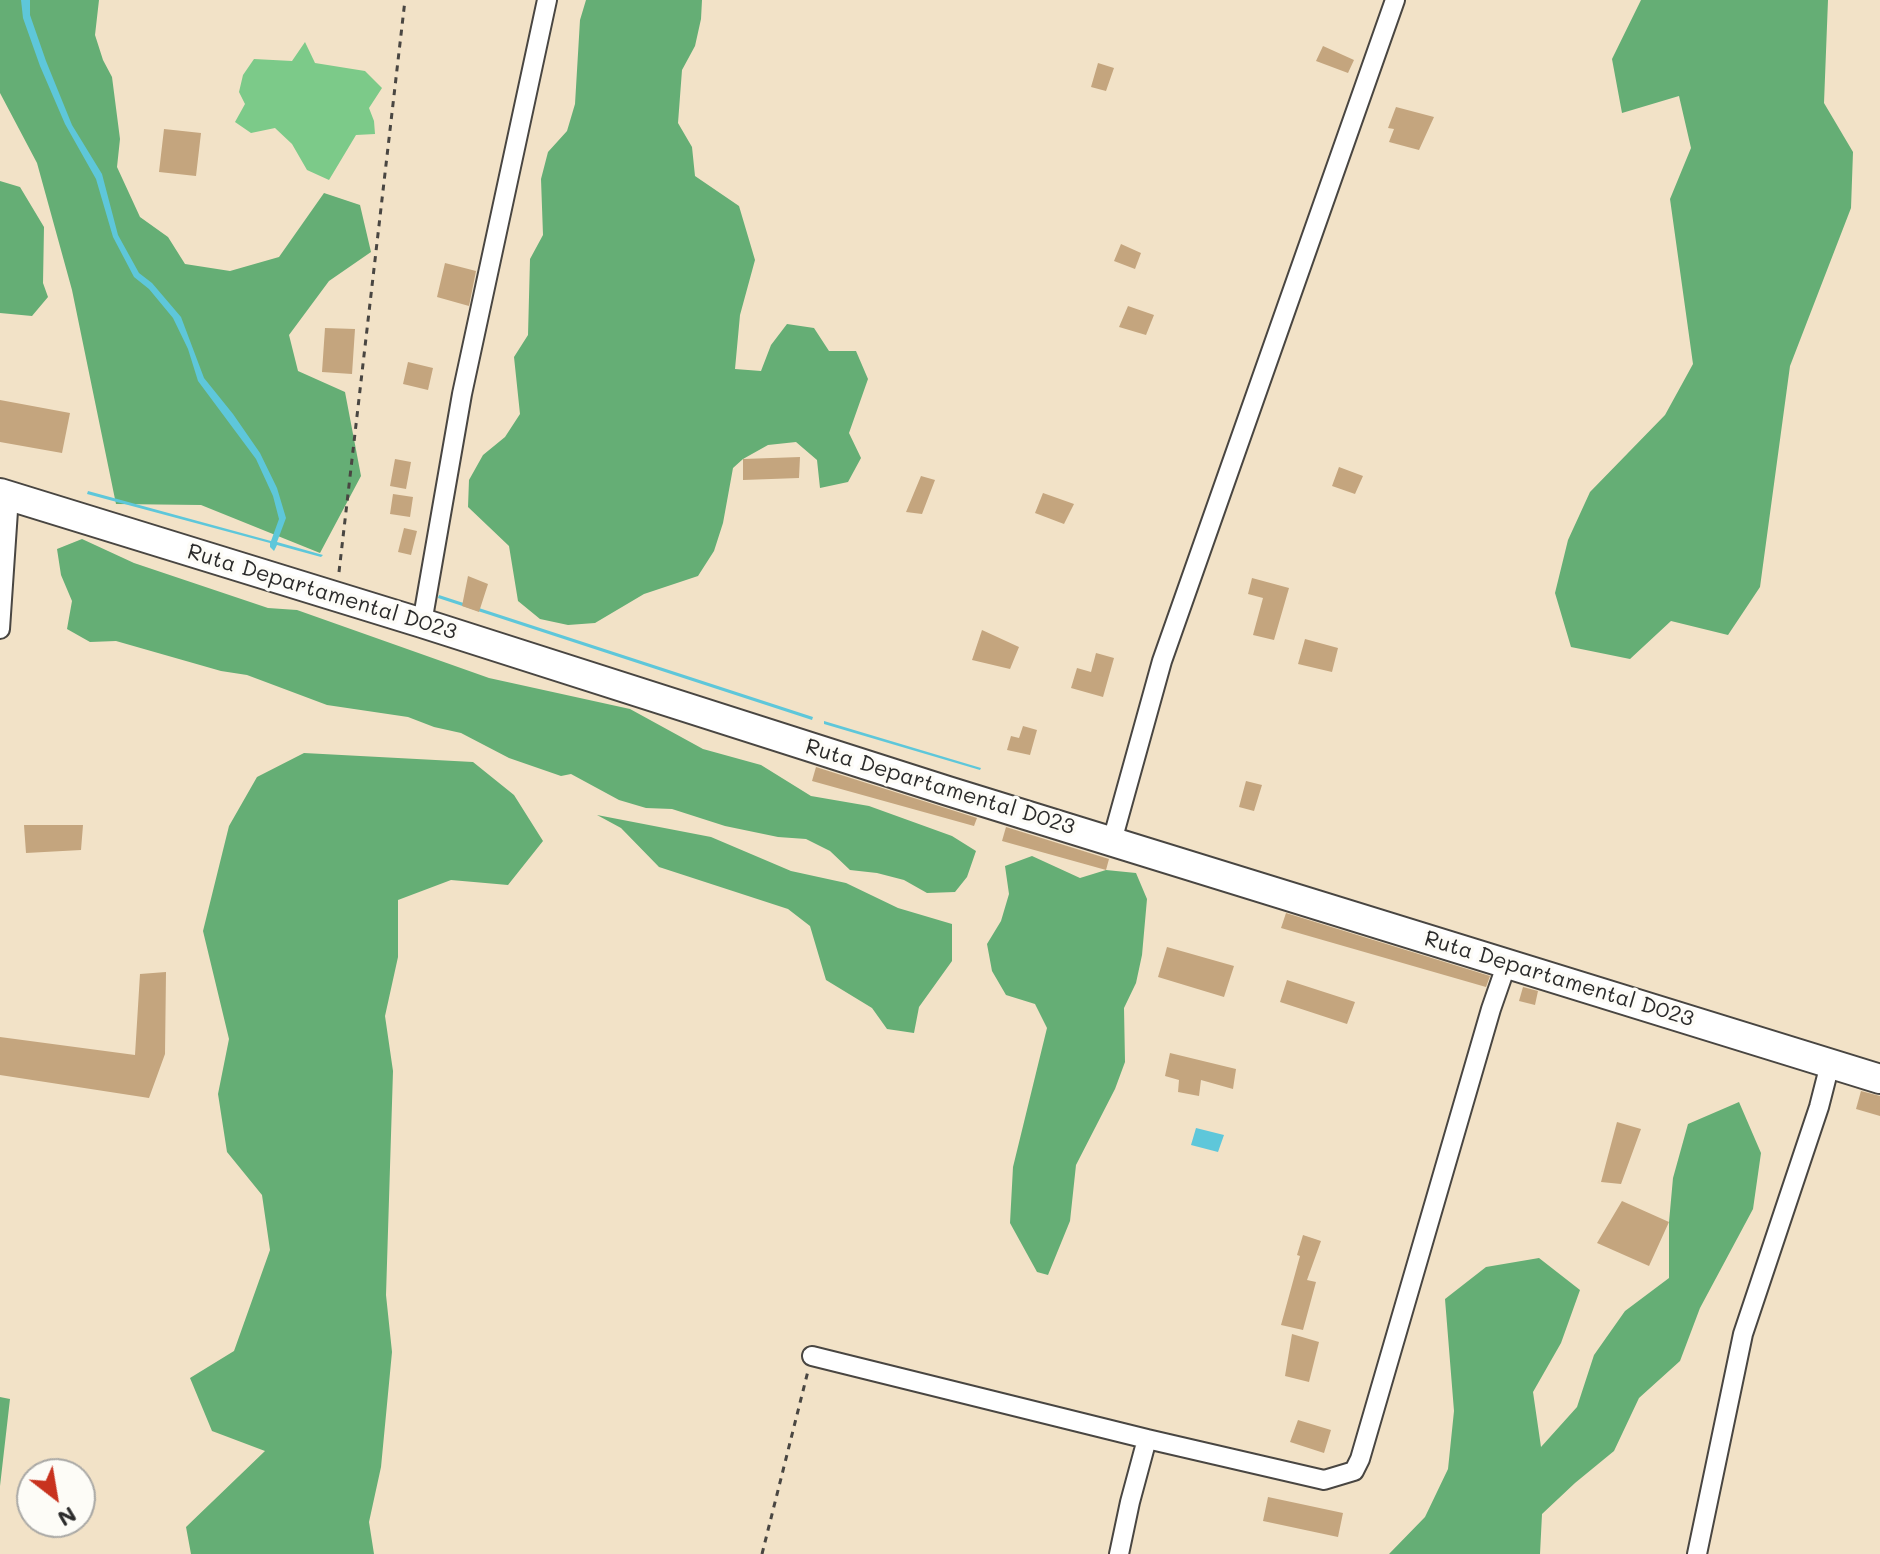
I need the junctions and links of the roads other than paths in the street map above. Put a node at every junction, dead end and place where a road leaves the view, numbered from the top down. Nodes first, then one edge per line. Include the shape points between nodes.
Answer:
1 (547, 0) edge
2 (1395, 0) edge
3 (4, 494) edge
4 (422, 623) junction
5 (0, 629) edge
6 (1112, 841) junction
7 (1507, 963) junction
8 (1830, 1064) junction
9 (1880, 1079) edge
10 (812, 1356) road end
11 (1147, 1439) junction
12 (1119, 1554) edge
13 (1697, 1554) edge

1 - 4 street via 462,394
2 - 6 street via 1162,661
3 - 4 main road, Ruta Departamental D023
3 - 5 street
4 - 6 main road, Ruta Departamental D023
6 - 7 main road, Ruta Departamental D023
7 - 8 main road, Ruta Departamental D023
7 - 11 street via 1354,1471 1324,1480
8 - 9 main road, Ruta Departamental D023
8 - 13 street via 1743,1334
10 - 11 street
11 - 12 street

